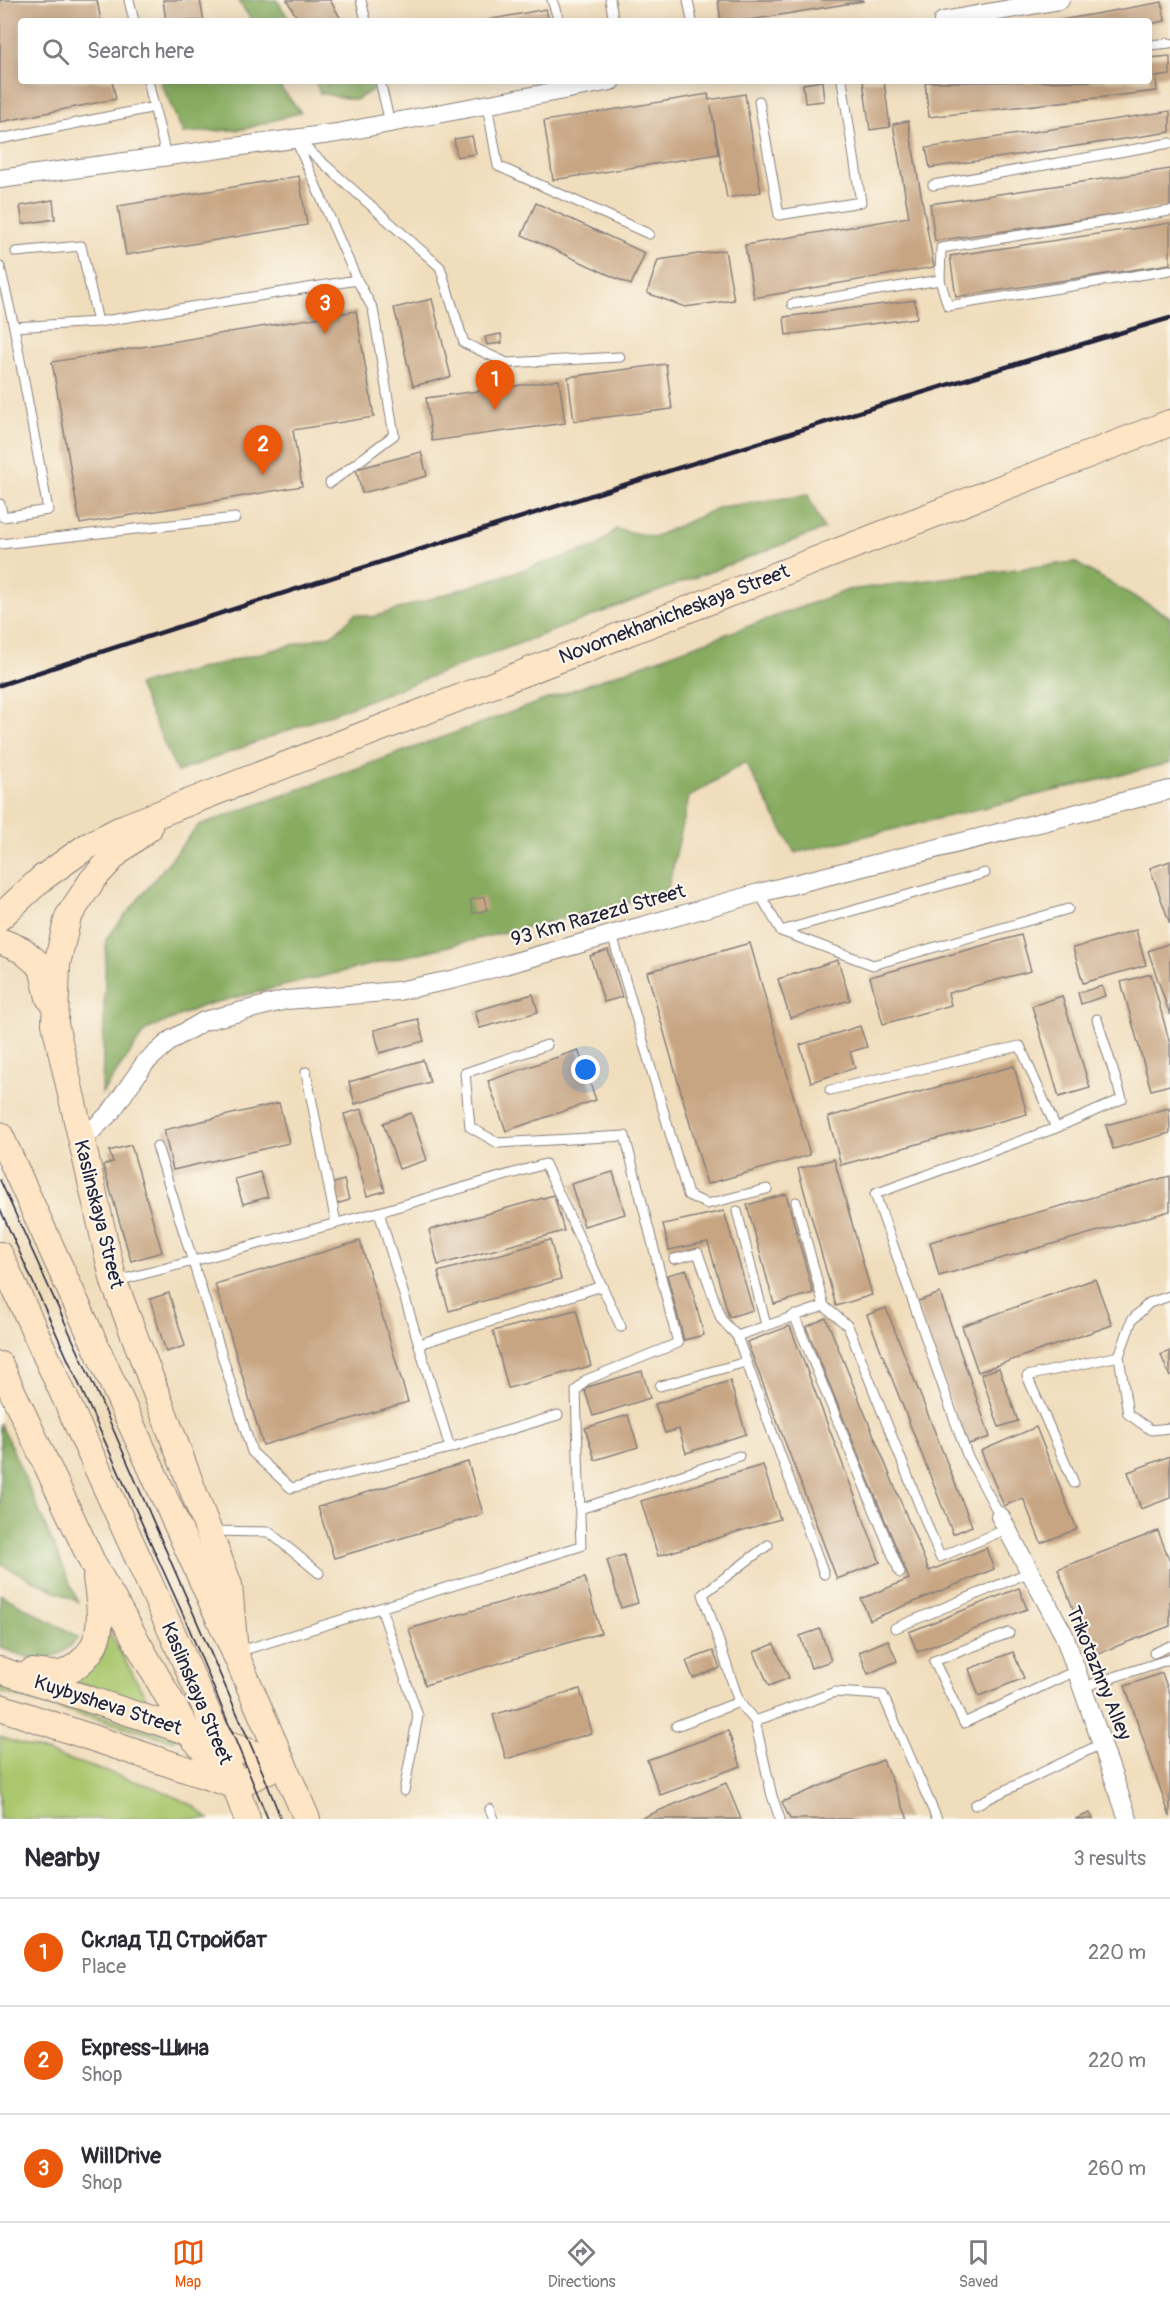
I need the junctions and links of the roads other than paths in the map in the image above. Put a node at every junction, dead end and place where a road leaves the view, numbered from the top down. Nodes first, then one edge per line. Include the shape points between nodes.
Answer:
1 (129, 0) edge
2 (361, 0) edge
3 (552, 0) edge
4 (610, 0) edge
5 (688, 0) edge
6 (1060, 0) edge
7 (133, 18) edge
8 (365, 18) edge
9 (558, 18) edge
10 (613, 18) edge
11 (691, 18) edge
12 (960, 18) edge
13 (1170, 43) edge
14 (1152, 45) edge
15 (149, 84) edge
16 (381, 84) edge
17 (595, 84) edge
18 (842, 84) edge
19 (759, 101) dead end
20 (487, 104) junction
21 (155, 107) junction
22 (390, 123) junction
23 (295, 138) junction
24 (0, 139) edge
25 (1170, 143) edge
26 (166, 156) junction
27 (0, 179) edge
28 (933, 184) dead end
29 (1170, 211) edge
30 (649, 234) dead end
31 (16, 252) dead end
32 (0, 267) edge
33 (1170, 270) edge
34 (357, 280) junction
35 (940, 280) junction
36 (2, 283) edge
37 (792, 304) dead end
38 (98, 322) junction
39 (14, 327) junction
40 (620, 357) dead end
41 (1170, 423) edge
42 (330, 483) dead end
43 (0, 504) edge
44 (235, 518) dead end
45 (0, 544) edge
46 (1170, 790) edge
47 (177, 806) junction
48 (985, 873) dead end
49 (759, 893) junction
50 (1068, 909) dead end
51 (0, 917) edge
52 (781, 931) junction
53 (612, 935) junction
54 (0, 941) edge
55 (1097, 1019) dead end
56 (56, 1024) junction
57 (547, 1045) dead end
58 (306, 1071) dead end
59 (830, 1090) dead end
60 (1056, 1128) junction
61 (0, 1135) edge
62 (81, 1141) junction
63 (157, 1146) dead end
64 (767, 1189) dead end
65 (795, 1202) dead end
66 (736, 1211) dead end
67 (380, 1212) junction
68 (336, 1223) junction
69 (674, 1259) dead end
70 (194, 1261) junction
71 (4, 1264) edge
72 (114, 1282) junction
73 (602, 1286) junction
74 (1170, 1296) edge
75 (824, 1306) junction
76 (794, 1315) junction
77 (766, 1325) junction
78 (621, 1327) dead end
79 (737, 1336) junction
80 (419, 1344) junction
81 (1119, 1356) junction
82 (746, 1362) junction
83 (0, 1365) edge
84 (660, 1386) dead end
85 (558, 1415) dead end
86 (1170, 1428) edge
87 (450, 1448) junction
88 (739, 1456) dead end
89 (1074, 1483) dead end
90 (580, 1509) junction
91 (1003, 1522) junction
92 (208, 1530) junction
93 (768, 1545) dead end
94 (94, 1566) junction
95 (1030, 1572) junction
96 (319, 1573) dead end
97 (900, 1573) dead end
98 (824, 1574) dead end
99 (381, 1608) junction
100 (895, 1628) dead end
101 (1009, 1632) dead end
102 (1170, 1646) edge
103 (235, 1653) junction
104 (1154, 1653) dead end
105 (1170, 1659) edge
106 (1, 1670) edge
107 (1080, 1679) junction
108 (739, 1702) junction
109 (0, 1707) edge
110 (755, 1721) junction
111 (676, 1726) dead end
112 (187, 1731) junction
113 (220, 1741) junction
114 (1103, 1743) junction
115 (283, 1764) junction
116 (235, 1786) junction
117 (404, 1791) dead end
118 (975, 1805) dead end
119 (490, 1809) dead end
120 (306, 1818) edge
121 (248, 1819) edge
122 (494, 1819) edge
123 (780, 1819) edge
124 (937, 1819) edge
125 (1128, 1819) edge

1 - 7 lane
2 - 8 lane
3 - 9 lane
4 - 10 lane
5 - 11 lane
6 - 12 street
13 - 14 lane
15 - 21 lane
16 - 22 lane
17 - 20 street
18 - 19 lane via 861,202 779,215
20 - 22 street
20 - 30 lane via 498,166
21 - 24 lane
21 - 26 lane
22 - 23 street
23 - 26 street
23 - 34 lane
23 - 40 lane via 440,267 464,344 507,363
25 - 28 lane
26 - 27 street
29 - 35 lane via 941,248
31 - 38 lane via 81,246
32 - 36 lane
33 - 35 lane via 948,306
34 - 38 lane
34 - 42 lane via 373,309 394,435
35 - 37 lane
36 - 39 lane
38 - 39 lane
39 - 43 lane via 48,510 3,517
41 - 47 main road, Novomekhanicheskaya Street
44 - 45 lane
46 - 49 street, 93 Km Razezd Street
47 - 51 main road, Novomekhanicheskaya Street via 86,847 41,879
47 - 56 main road, Kaslinskaya Street via 120,850 93,879 68,917 57,964
48 - 52 lane
49 - 52 lane
49 - 53 street, 93 Km Razezd Street
50 - 52 lane via 873,965
53 - 62 street, 93 Km Razezd Street via 455,979 398,991 286,1000 204,1021 171,1040 145,1063 111,1112
53 - 64 lane via 688,1195 707,1204
54 - 56 main road via 22,950 42,967
55 - 60 lane via 1122,1099
56 - 62 main road, Kaslinskaya Street
57 - 90 lane via 465,1072 470,1127 498,1143 625,1136 678,1342 586,1380 576,1391
58 - 68 lane
59 - 60 lane via 1020,1046
60 - 91 lane via 875,1194 967,1455
61 - 103 main road
62 - 72 main road, Kaslinskaya Street
63 - 70 lane
65 - 75 lane
66 - 77 lane
67 - 68 lane
67 - 73 lane via 546,1164
67 - 80 lane
68 - 70 lane
69 - 79 lane via 698,1253 721,1319
70 - 72 lane
70 - 87 lane via 252,1452 291,1488
71 - 113 main road, Kaslinskaya Street
72 - 92 main road, Kaslinskaya Street
73 - 78 lane
73 - 80 lane
74 - 81 lane via 1149,1303 1132,1320
75 - 76 lane
75 - 91 lane via 848,1326 940,1557
76 - 77 lane
76 - 97 lane
77 - 79 lane
79 - 82 lane
80 - 87 lane
81 - 86 lane via 1128,1414 1151,1430
81 - 89 lane via 1027,1376
82 - 84 lane
82 - 98 lane
83 - 94 main road
85 - 87 lane
88 - 90 lane
90 - 99 lane via 581,1546
91 - 95 street, Trikotazhny Alley
92 - 96 lane via 269,1533
92 - 103 main road, Kaslinskaya Street via 229,1585
93 - 108 lane via 703,1594
94 - 106 main road via 100,1612 93,1650 79,1665 60,1674
94 - 112 main road
95 - 100 lane
95 - 107 street, Trikotazhny Alley via 1064,1635
99 - 103 lane
99 - 117 lane via 418,1716
101 - 107 lane via 934,1661 964,1723
102 - 104 lane
103 - 115 main road
105 - 107 lane
106 - 112 main road, Kuybysheva Street
107 - 114 street, Trikotazhny Alley
108 - 110 lane
108 - 111 lane
109 - 116 main road, Kuybysheva Street
110 - 123 lane
110 - 124 lane via 835,1692 883,1695
112 - 113 main road, Kuybysheva Street
112 - 116 main road
113 - 115 main road, Kuybysheva Street
113 - 116 main road, Kaslinskaya Street
114 - 118 lane
114 - 125 street, Trikotazhny Alley
115 - 116 main road
115 - 120 main road
116 - 121 main road, Kaslinskaya Street
119 - 122 lane

